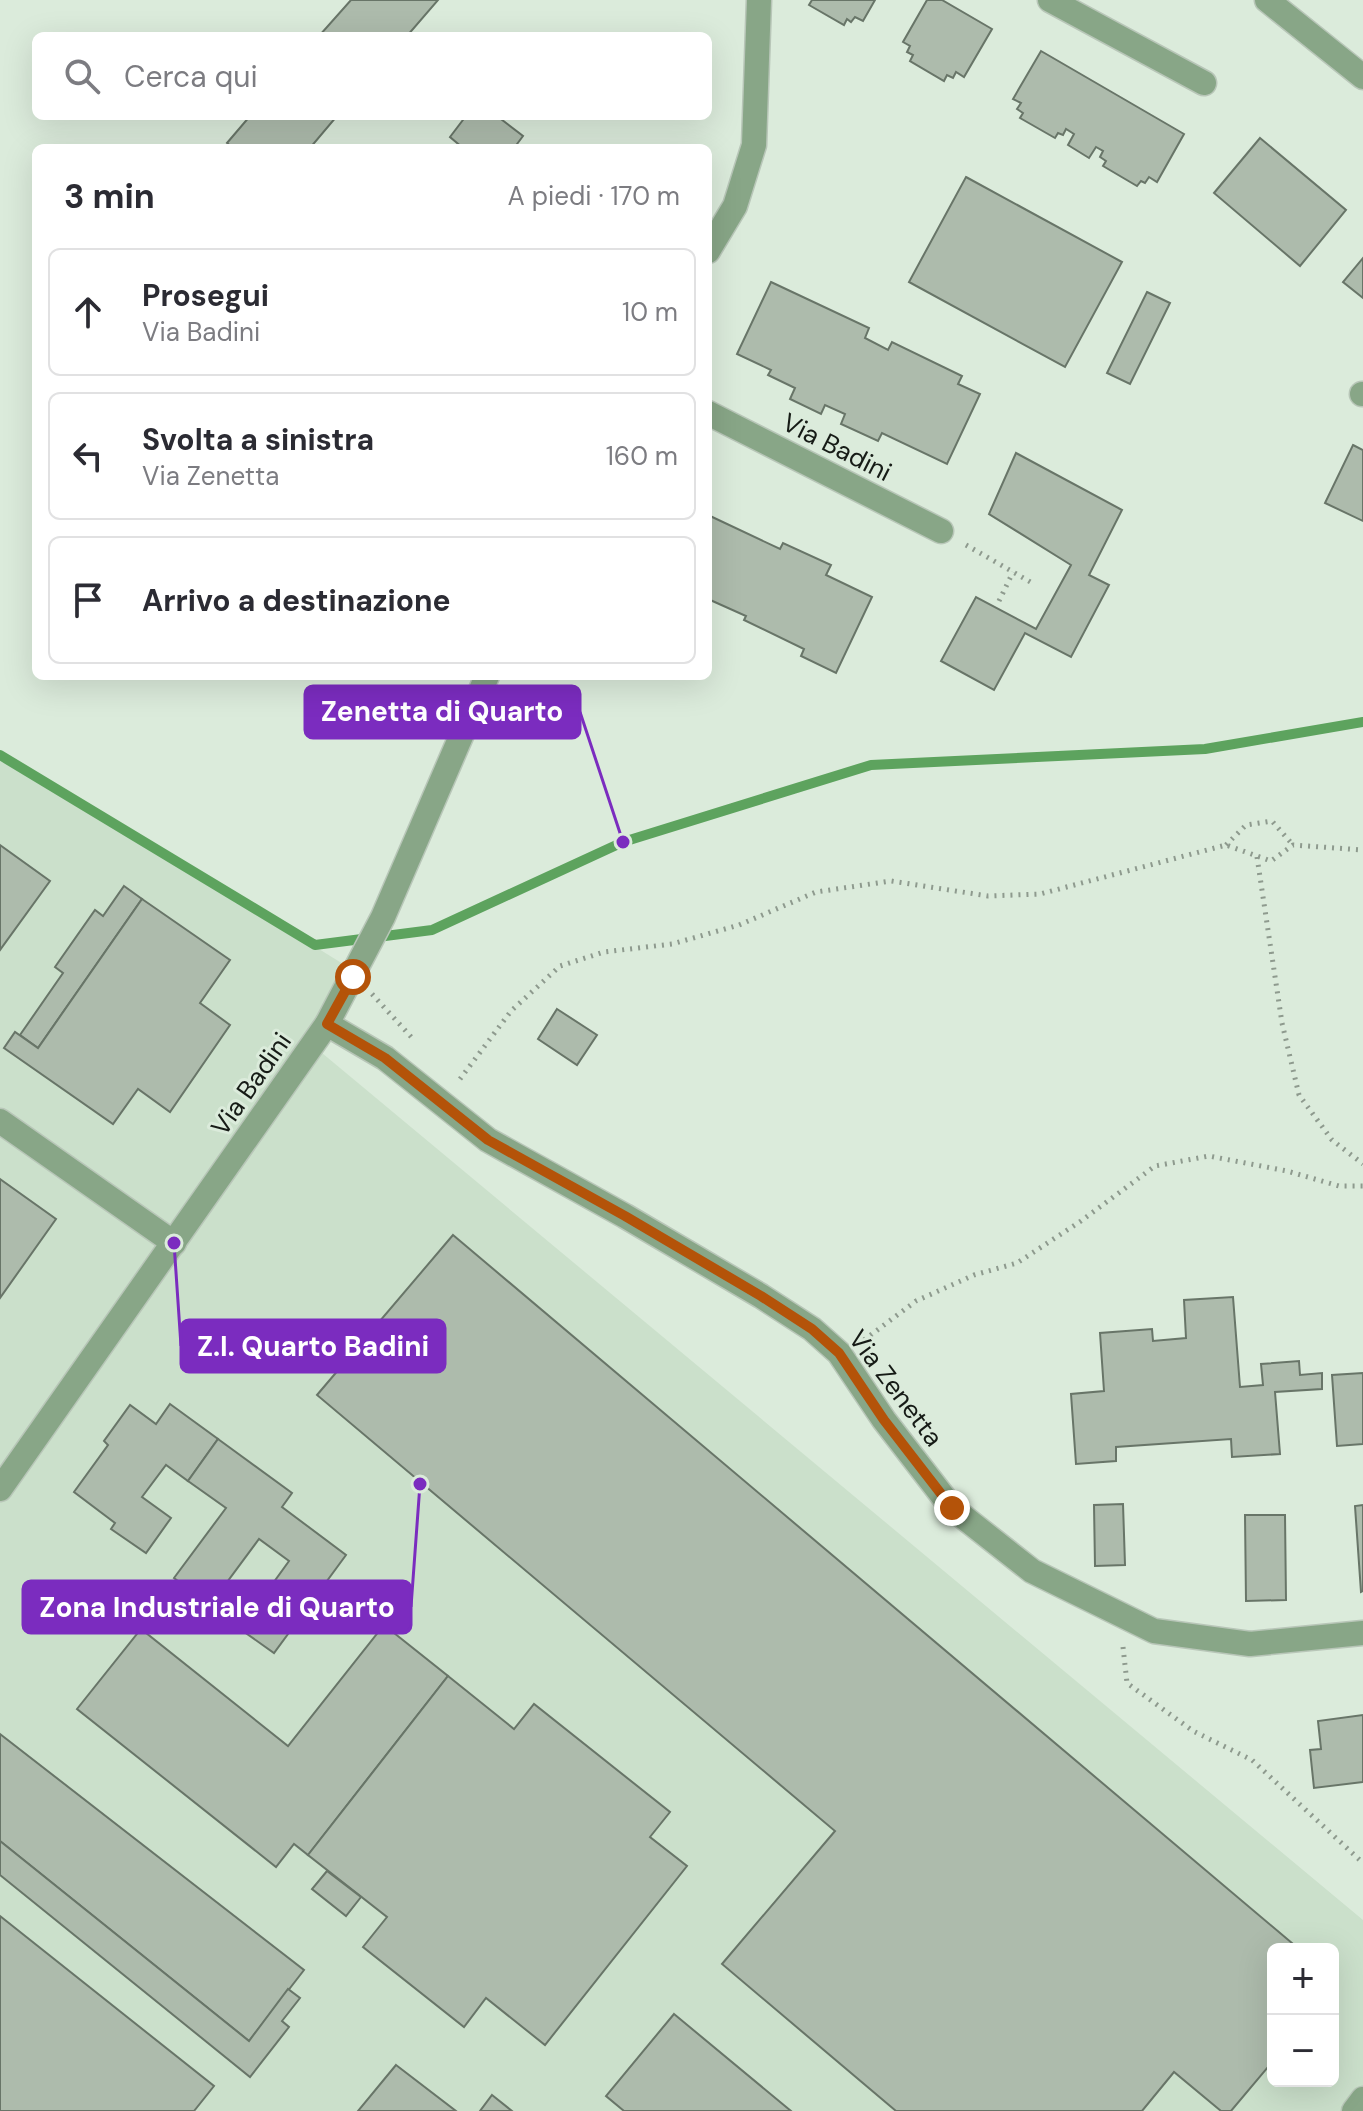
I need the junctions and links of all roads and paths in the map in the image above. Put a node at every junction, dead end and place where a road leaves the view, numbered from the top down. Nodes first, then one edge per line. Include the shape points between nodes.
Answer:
1 (759, 0) edge
2 (1050, 0) edge
3 (1272, 1) edge
4 (1363, 77) edge
5 (1204, 83) dead end
6 (712, 244) edge
7 (712, 415) edge
8 (941, 531) joint
9 (1013, 572) junction
10 (1034, 584) dead end
11 (999, 601) dead end
12 (485, 680) edge
13 (1226, 845) junction
14 (1293, 845) junction
15 (1363, 850) edge
16 (1257, 857) junction
17 (327, 1024) junction
18 (460, 1079) dead end
19 (0, 1121) edge
20 (1363, 1164) edge
21 (1363, 1186) edge
22 (174, 1243) junction
23 (863, 1340) dead end
24 (0, 1489) edge
25 (1133, 1620) junction
26 (1363, 1633) edge
27 (1363, 1863) edge
28 (1363, 2099) edge
29 (1354, 2111) edge

1 - 6 street via 754,145 735,206
2 - 5 street
3 - 4 street
7 - 8 street, Via Badini
8 - 9 path
9 - 10 path
9 - 11 path
12 - 17 street, Via Badini via 383,917
13 - 14 path via 1246,825 1272,821
13 - 16 path
13 - 18 path via 1040,894 988,896 891,881 816,892 739,925 672,944 604,952 560,966 511,1011
14 - 15 path
14 - 16 path via 1271,861
16 - 20 path via 1282,1023 1299,1095 1332,1140
17 - 22 street, Via Badini
17 - 25 street, Via Zenetta via 385,1058 488,1140 812,1329 839,1353 952,1508 1032,1571
19 - 22 street
21 - 23 path via 1339,1186 1209,1156 1155,1166 1017,1263 916,1301
22 - 24 street, Via Badini
25 - 26 street, Via Zenetta via 1154,1631 1250,1644
25 - 27 path via 1122,1639 1127,1683 1193,1731 1252,1760
28 - 29 street

